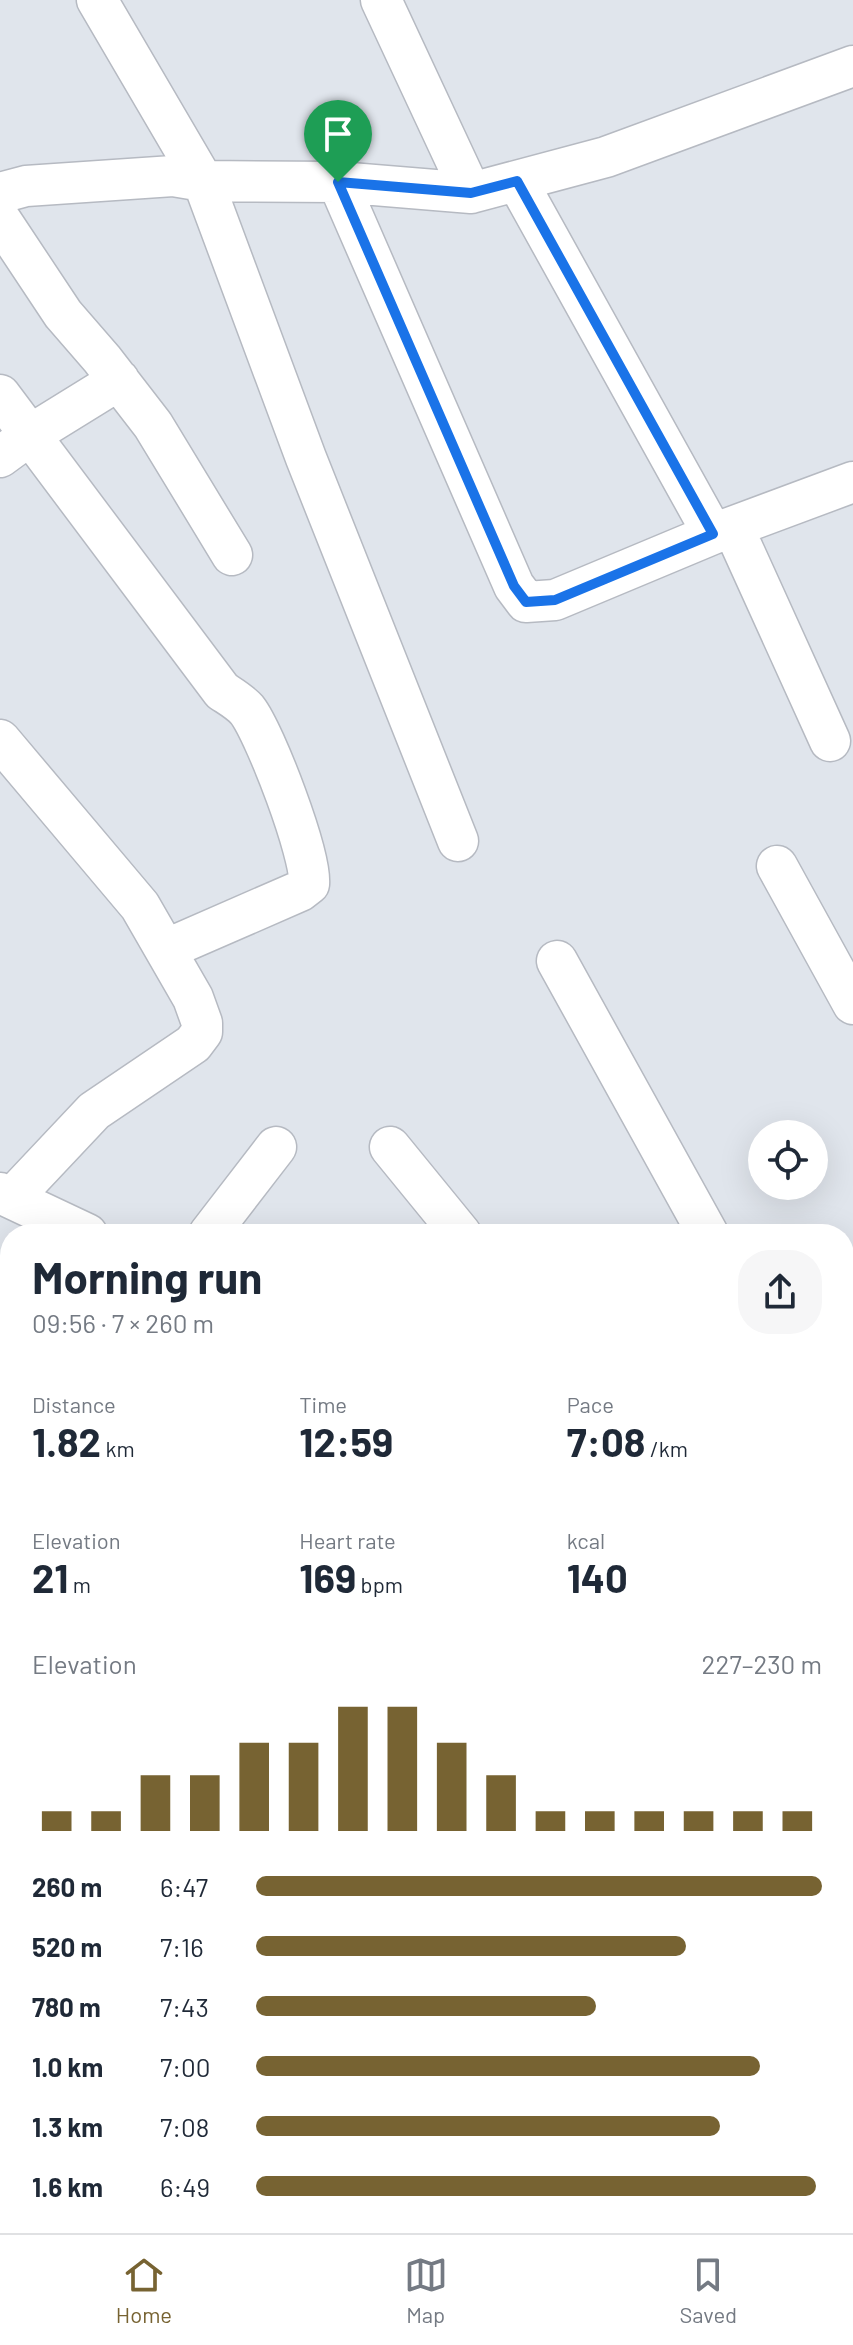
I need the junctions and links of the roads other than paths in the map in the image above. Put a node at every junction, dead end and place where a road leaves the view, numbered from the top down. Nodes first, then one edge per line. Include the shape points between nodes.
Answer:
1 (97, 0) edge
2 (396, 4) edge
3 (853, 66) edge
4 (203, 181) junction
5 (517, 181) junction
6 (338, 182) junction
7 (0, 193) edge
8 (471, 193) junction
9 (0, 219) edge
10 (119, 380) junction
11 (0, 395) edge
12 (15, 446) edge
13 (853, 482) edge
14 (723, 530) junction
15 (232, 555) dead end
16 (0, 740) edge
17 (830, 741) dead end
18 (458, 841) dead end
19 (777, 866) dead end
20 (167, 949) junction
21 (557, 961) dead end
22 (853, 1004) edge
23 (276, 1147) dead end
24 (390, 1147) dead end
25 (6, 1196) edge
26 (66, 1224) edge
27 (217, 1224) edge
28 (453, 1224) edge
29 (702, 1224) edge

1 - 4 street
2 - 8 street
3 - 5 street via 606,157
4 - 6 street
4 - 7 street via 173,176 26,186
4 - 18 street
5 - 8 street
5 - 14 street
6 - 8 street
6 - 14 street via 514,586 526,602 555,600
9 - 10 street via 63,314
10 - 12 street
10 - 15 street via 180,466
11 - 12 street
12 - 20 street via 222,691 249,712 305,851 309,884 300,891
13 - 14 street
14 - 17 street
16 - 20 street via 140,906
19 - 22 street
20 - 25 street via 193,998 202,1032 193,1044 94,1111
21 - 29 street
23 - 27 street
24 - 28 street
25 - 26 street

